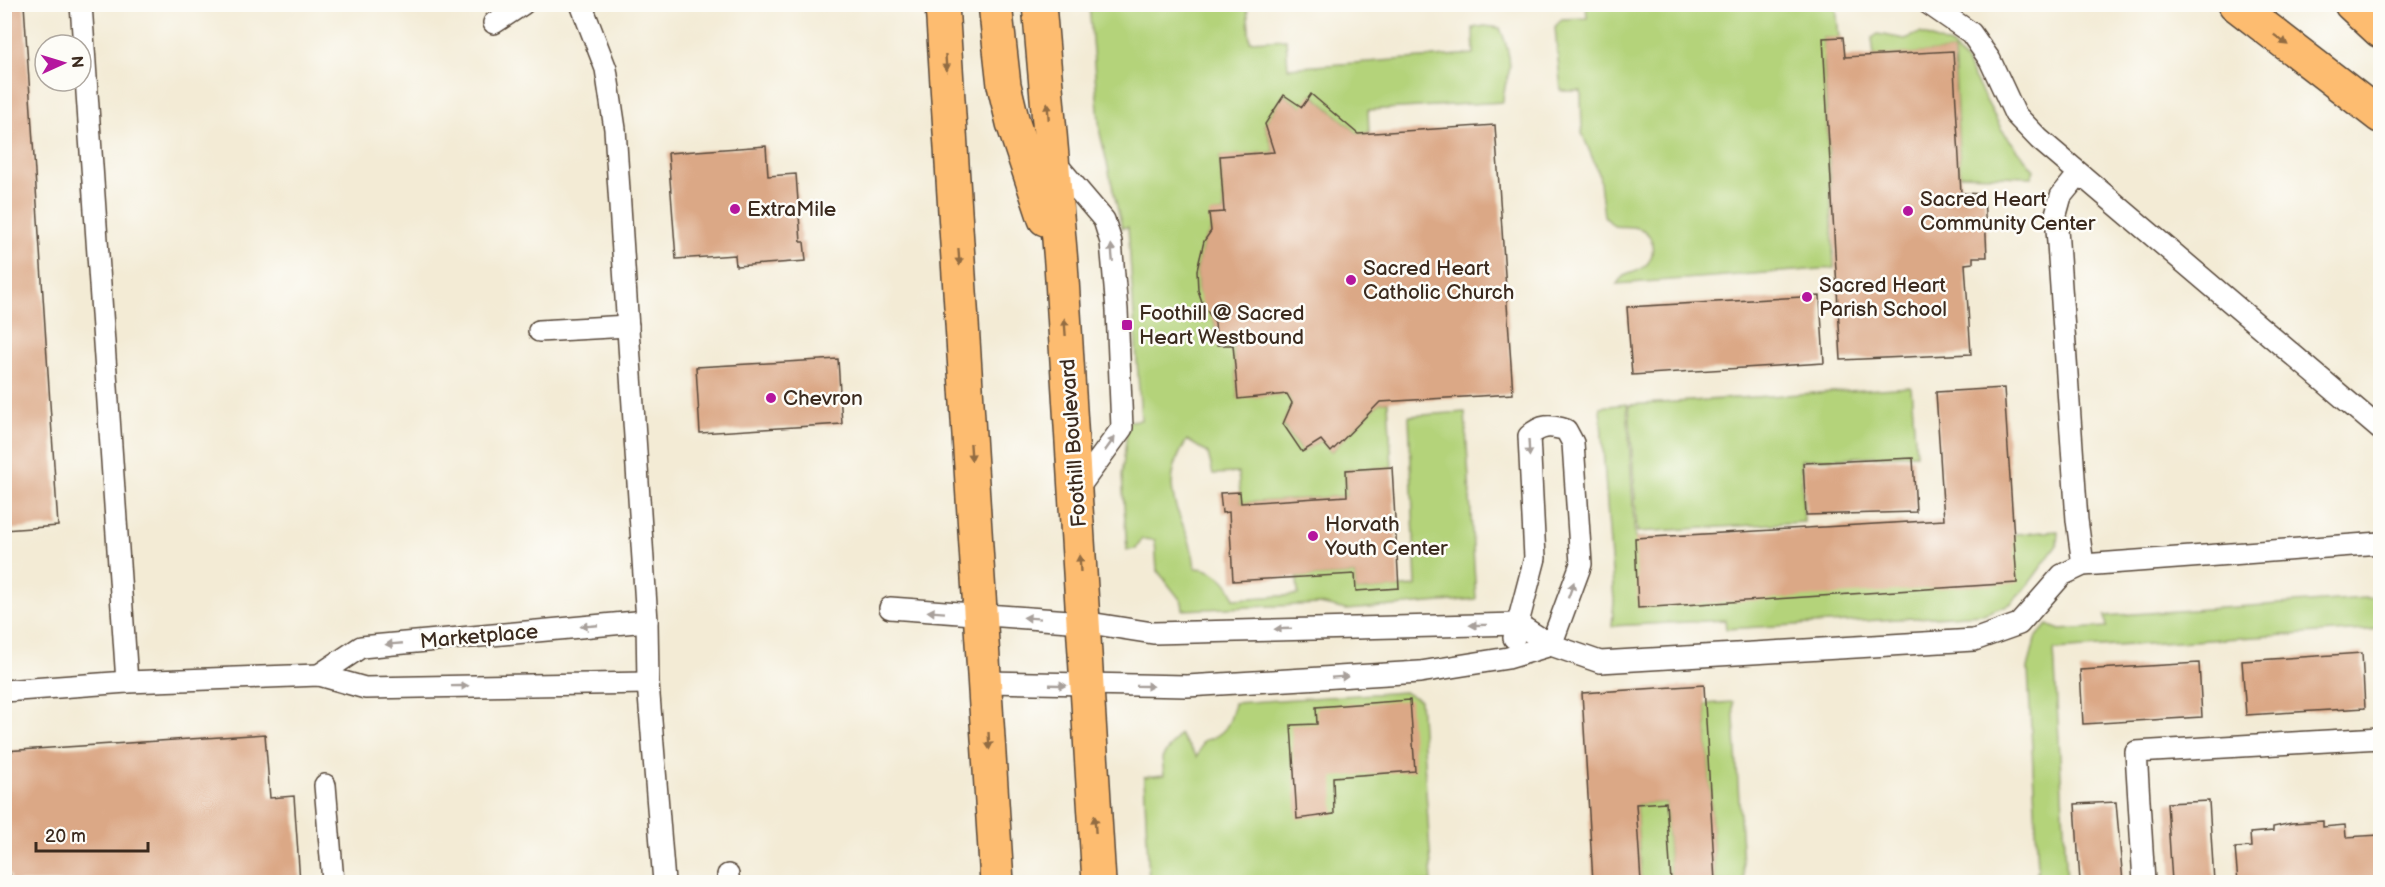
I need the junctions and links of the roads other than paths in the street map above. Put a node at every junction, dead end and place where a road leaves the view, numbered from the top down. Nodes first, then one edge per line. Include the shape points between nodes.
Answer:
1 (81, 4) edge
2 (523, 4) edge
3 (581, 4) edge
4 (942, 4) edge
5 (995, 4) edge
6 (1039, 4) edge
7 (1929, 4) edge
8 (2235, 4) edge
9 (2351, 4) edge
10 (494, 23) dead end
11 (2380, 31) edge
12 (2380, 116) edge
13 (1052, 159) junction
14 (2079, 174) junction
15 (1061, 263) junction
16 (628, 326) junction
17 (539, 331) dead end
18 (2380, 429) edge
19 (1076, 491) junction
20 (2380, 543) edge
21 (2083, 565) junction
22 (891, 608) dead end
23 (982, 615) junction
24 (647, 621) junction
25 (1083, 622) junction
26 (1518, 624) junction
27 (1551, 645) junction
28 (1508, 658) junction
29 (319, 675) junction
30 (127, 682) junction
31 (987, 682) junction
32 (648, 683) junction
33 (1087, 686) junction
34 (4, 691) edge
35 (2380, 738) edge
36 (325, 785) dead end
37 (333, 882) edge
38 (664, 882) edge
39 (997, 882) edge
40 (1099, 882) edge
41 (2144, 882) edge

1 - 30 lane
2 - 10 lane
3 - 16 lane via 606,69 615,129
4 -> 23 main road
5 - 15 main road via 1004,85 1013,123
13 -> 6 main road, Foothill Boulevard
7 - 14 lane via 1971,33 1990,60 2015,114
8 -> 12 main road
9 - 11 main road
13 - 15 main road, Foothill Boulevard
19 -> 13 lane via 1122,428 1117,310 1111,242 1104,220
14 - 18 lane
14 - 21 lane via 2061,196 2056,214
19 -> 15 main road, Foothill Boulevard
16 - 17 lane
16 - 24 lane
25 -> 19 main road, Foothill Boulevard
20 - 21 lane
21 - 27 lane via 2062,575 2019,624 1974,640 1600,662
23 -> 22 lane
25 -> 23 lane
23 - 31 main road
24 -> 29 lane, Marketplace via 361,647
24 - 32 lane
26 -> 25 lane via 1153,633
25 - 33 main road, Foothill Boulevard
26 - 27 lane
27 -> 26 lane via 1581,564 1573,442 1566,430 1550,426 1536,429 1529,436 1535,558
26 - 28 lane
27 - 28 lane
33 -> 28 lane via 1186,686 1408,672
29 - 30 lane
29 -> 32 lane via 365,687
30 - 34 lane
31 -> 33 lane
31 -> 39 main road
32 - 38 lane
40 -> 33 main road, Foothill Boulevard
35 - 41 lane via 2136,752
36 - 37 lane

